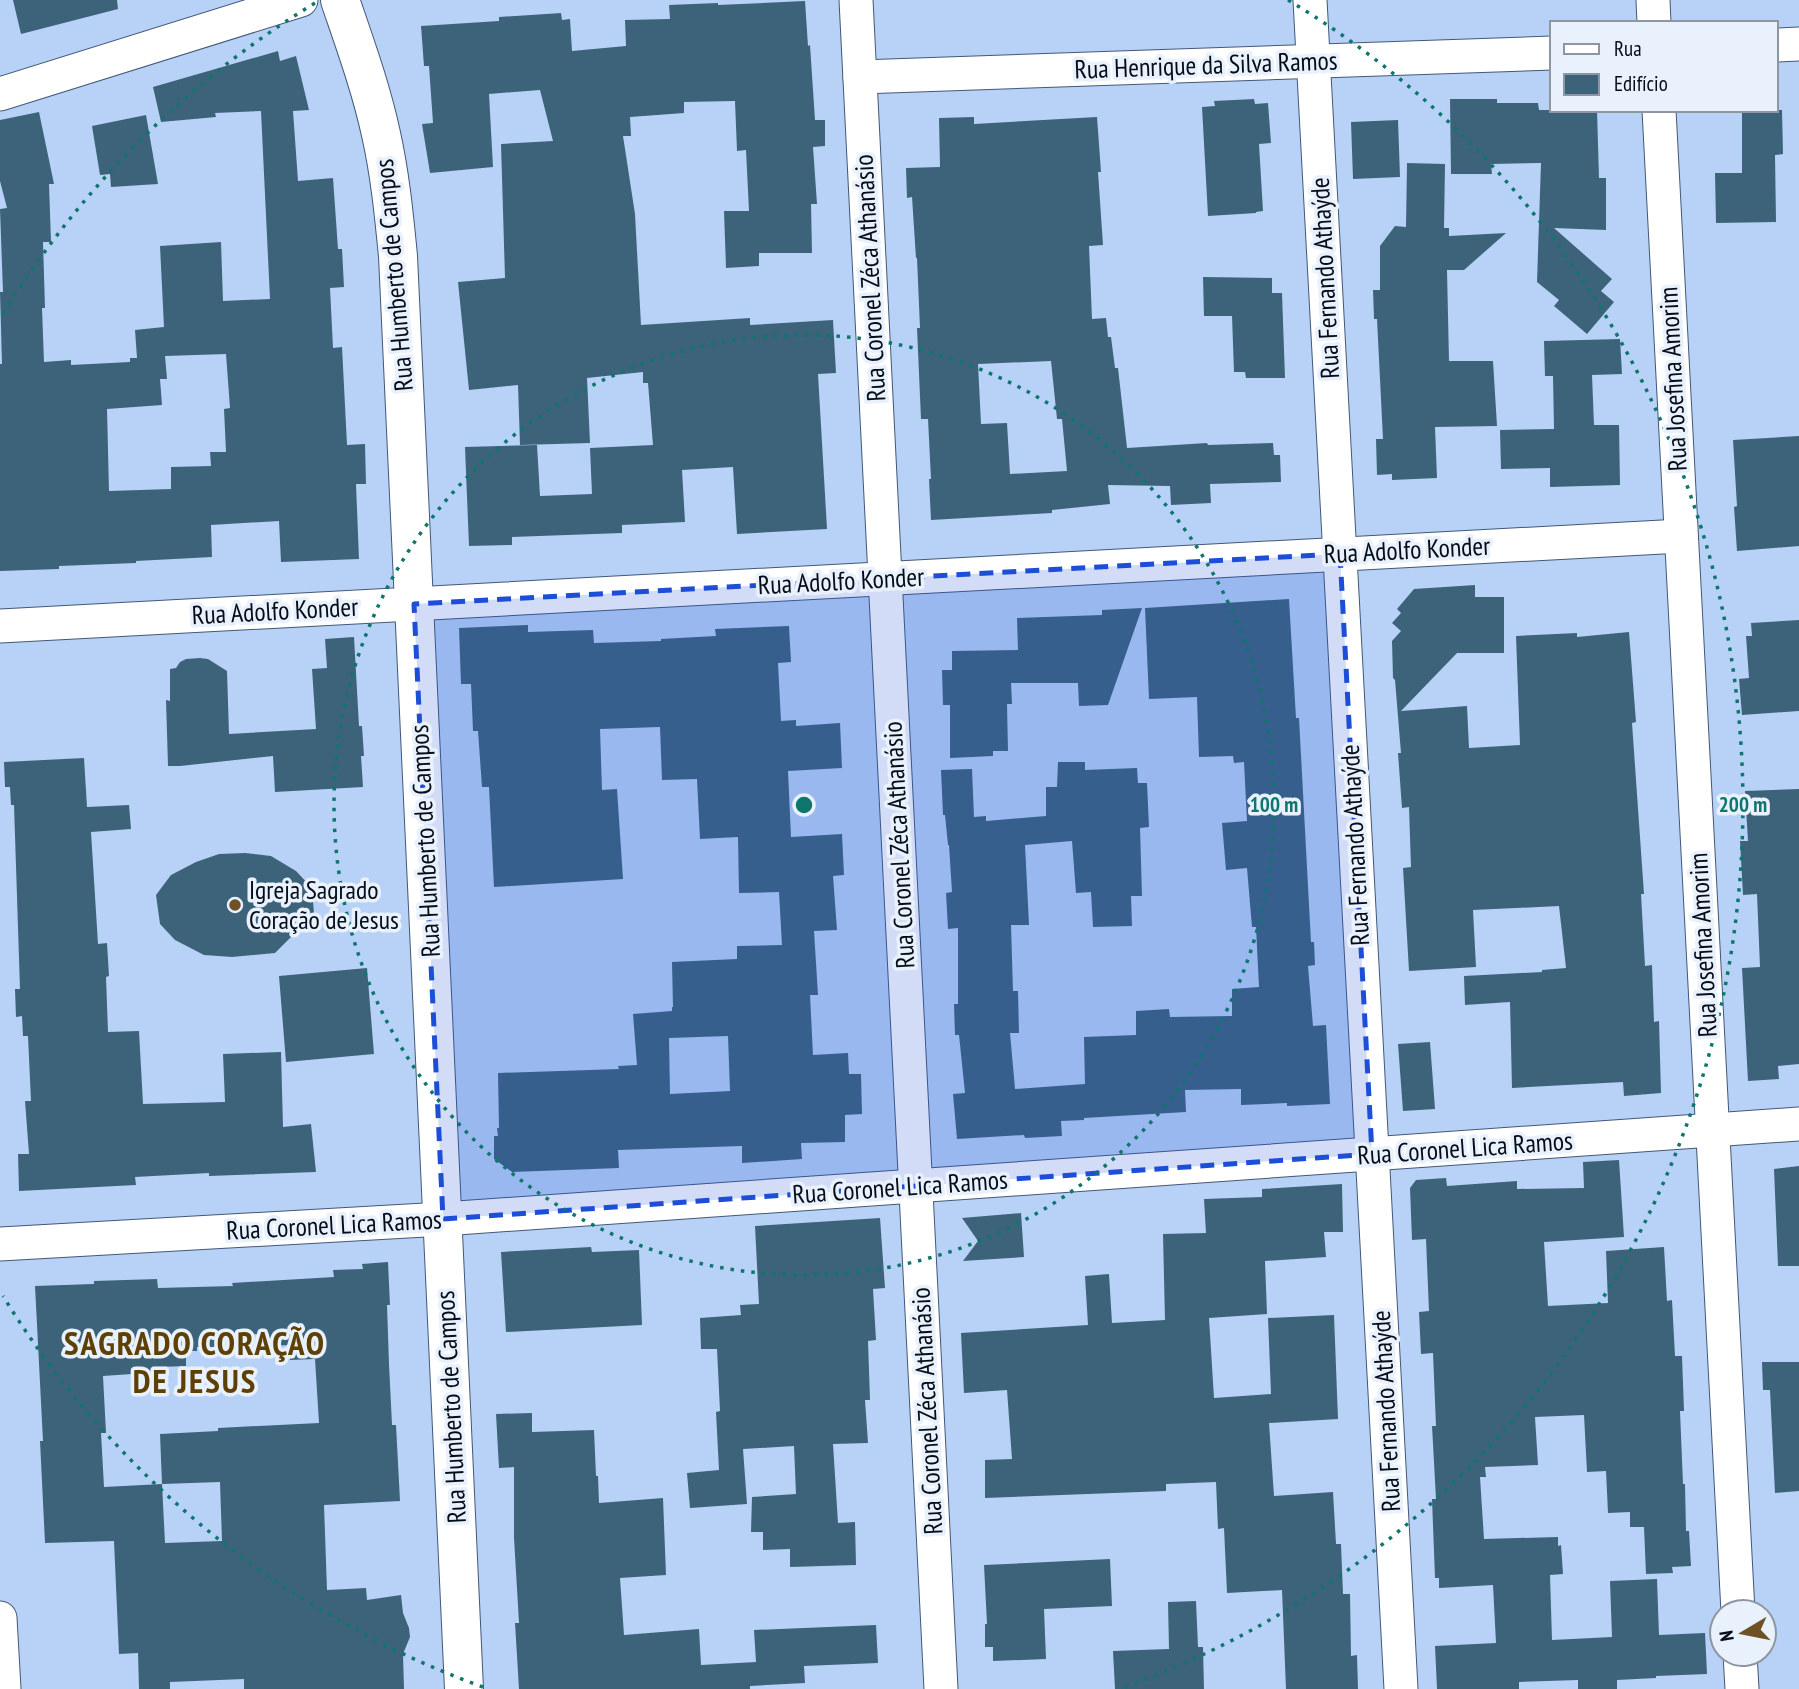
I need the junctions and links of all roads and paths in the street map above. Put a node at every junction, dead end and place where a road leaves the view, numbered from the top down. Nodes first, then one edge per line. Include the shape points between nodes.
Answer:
1 (301, 0) edge
2 (340, 0) edge
3 (856, 0) edge
4 (1310, 0) edge
5 (1653, 0) edge
6 (1654, 21) edge
7 (1799, 44) edge
8 (1778, 45) edge
9 (1550, 53) edge
10 (1313, 61) junction
11 (860, 77) junction
12 (0, 94) edge
13 (1659, 112) edge
14 (1681, 536) junction
15 (1339, 554) junction
16 (885, 578) junction
17 (414, 604) junction
18 (0, 626) edge
19 (1799, 1124) edge
20 (1713, 1130) junction
21 (1372, 1154) junction
22 (916, 1186) junction
23 (443, 1219) junction
24 (0, 1244) edge
25 (1737, 1598) edge
26 (0, 1618) edge
27 (1741, 1668) edge
28 (4, 1689) edge
29 (464, 1689) edge
30 (941, 1689) edge
31 (1401, 1689) edge
32 (1742, 1689) edge

1 - 12 street
2 - 17 main road, Rua Humberto de Campos via 369,88 391,192
3 - 11 street, Rua Coronel Zéca Athanásio
4 - 10 street, Rua Fernando Athaýde
5 - 6 street
7 - 8 street
9 - 10 street, Rua Henrique da Silva Ramos
10 - 11 street, Rua Henrique da Silva Ramos
10 - 15 street, Rua Fernando Athaýde
11 - 16 street, Rua Coronel Zéca Athanásio
13 - 14 street, Rua Josefina Amorim
14 - 15 street, Rua Adolfo Konder
14 - 20 street, Rua Josefina Amorim
15 - 16 street, Rua Adolfo Konder
15 - 21 street, Rua Fernando Athaýde
16 - 17 street, Rua Adolfo Konder
16 - 22 street, Rua Coronel Zéca Athanásio
17 - 18 street, Rua Adolfo Konder
17 - 23 main road, Rua Humberto de Campos
19 - 20 street, Rua Coronel Lica Ramos
20 - 21 street, Rua Coronel Lica Ramos
20 - 25 street, Rua Josefina Amorim
21 - 22 street, Rua Coronel Lica Ramos
21 - 31 street, Rua Fernando Athaýde
22 - 23 street, Rua Coronel Lica Ramos
22 - 30 street, Rua Coronel Zéca Athanásio
23 - 24 street, Rua Coronel Lica Ramos
23 - 29 main road, Rua Humberto de Campos
26 - 28 street
27 - 32 street

